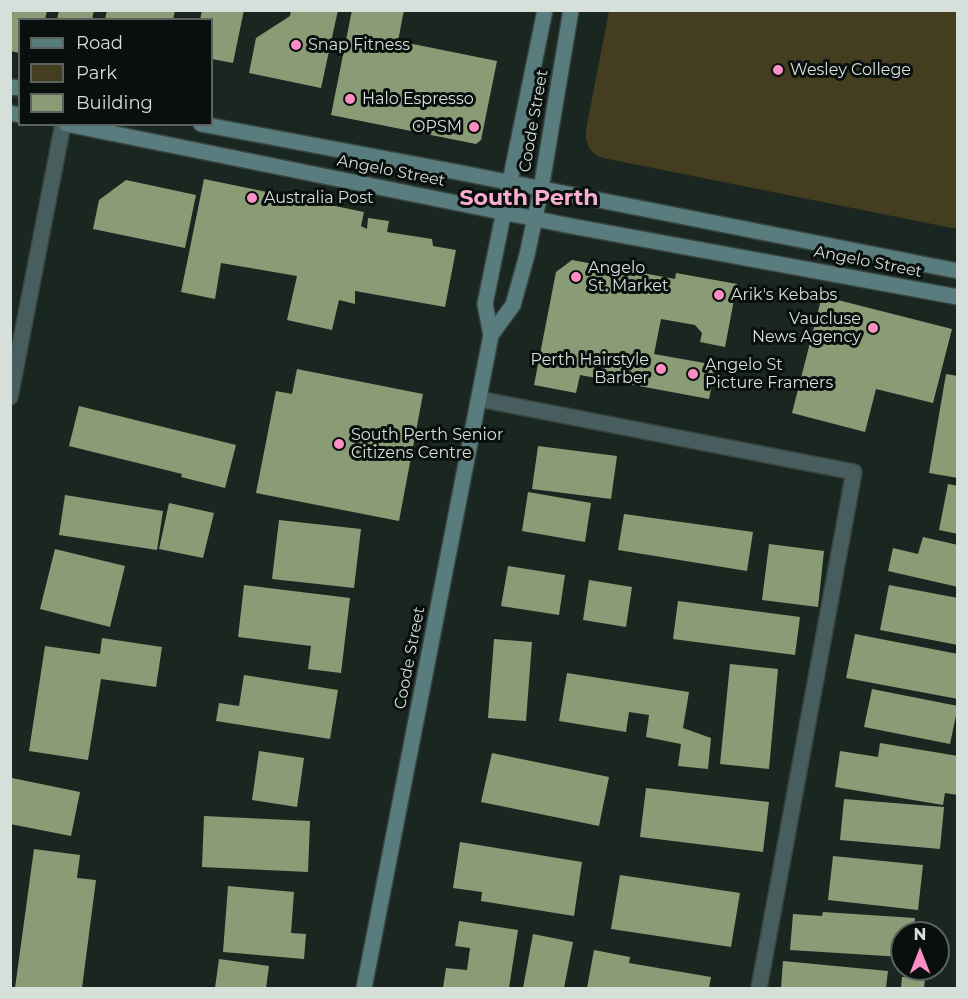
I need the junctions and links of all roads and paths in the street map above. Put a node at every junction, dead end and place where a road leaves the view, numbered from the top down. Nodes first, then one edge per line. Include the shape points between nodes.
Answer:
1 (545, 10) edge
2 (571, 10) edge
3 (64, 126) edge
4 (74, 126) edge
5 (211, 126) edge
6 (509, 183) junction
7 (541, 189) junction
8 (504, 212) junction
9 (534, 218) junction
10 (957, 271) edge
11 (957, 297) edge
12 (491, 335) junction
13 (10, 397) edge
14 (479, 399) junction
15 (364, 988) edge
16 (759, 988) edge

1 - 6 street, Coode Street
2 - 7 street, Coode Street
3 - 13 street
4 - 8 street, Angelo Street
5 - 6 street, Angelo Street
6 - 7 street, Angelo Street
6 - 8 street, Coode Street
7 - 9 street, Coode Street
7 - 10 street, Angelo Street
8 - 9 street, Angelo Street
8 - 12 street, Coode Street via 485,304
9 - 11 street, Angelo Street
9 - 12 street, Coode Street via 513,305
12 - 14 street, Coode Street
14 - 15 street, Coode Street
14 - 16 street via 854,472

